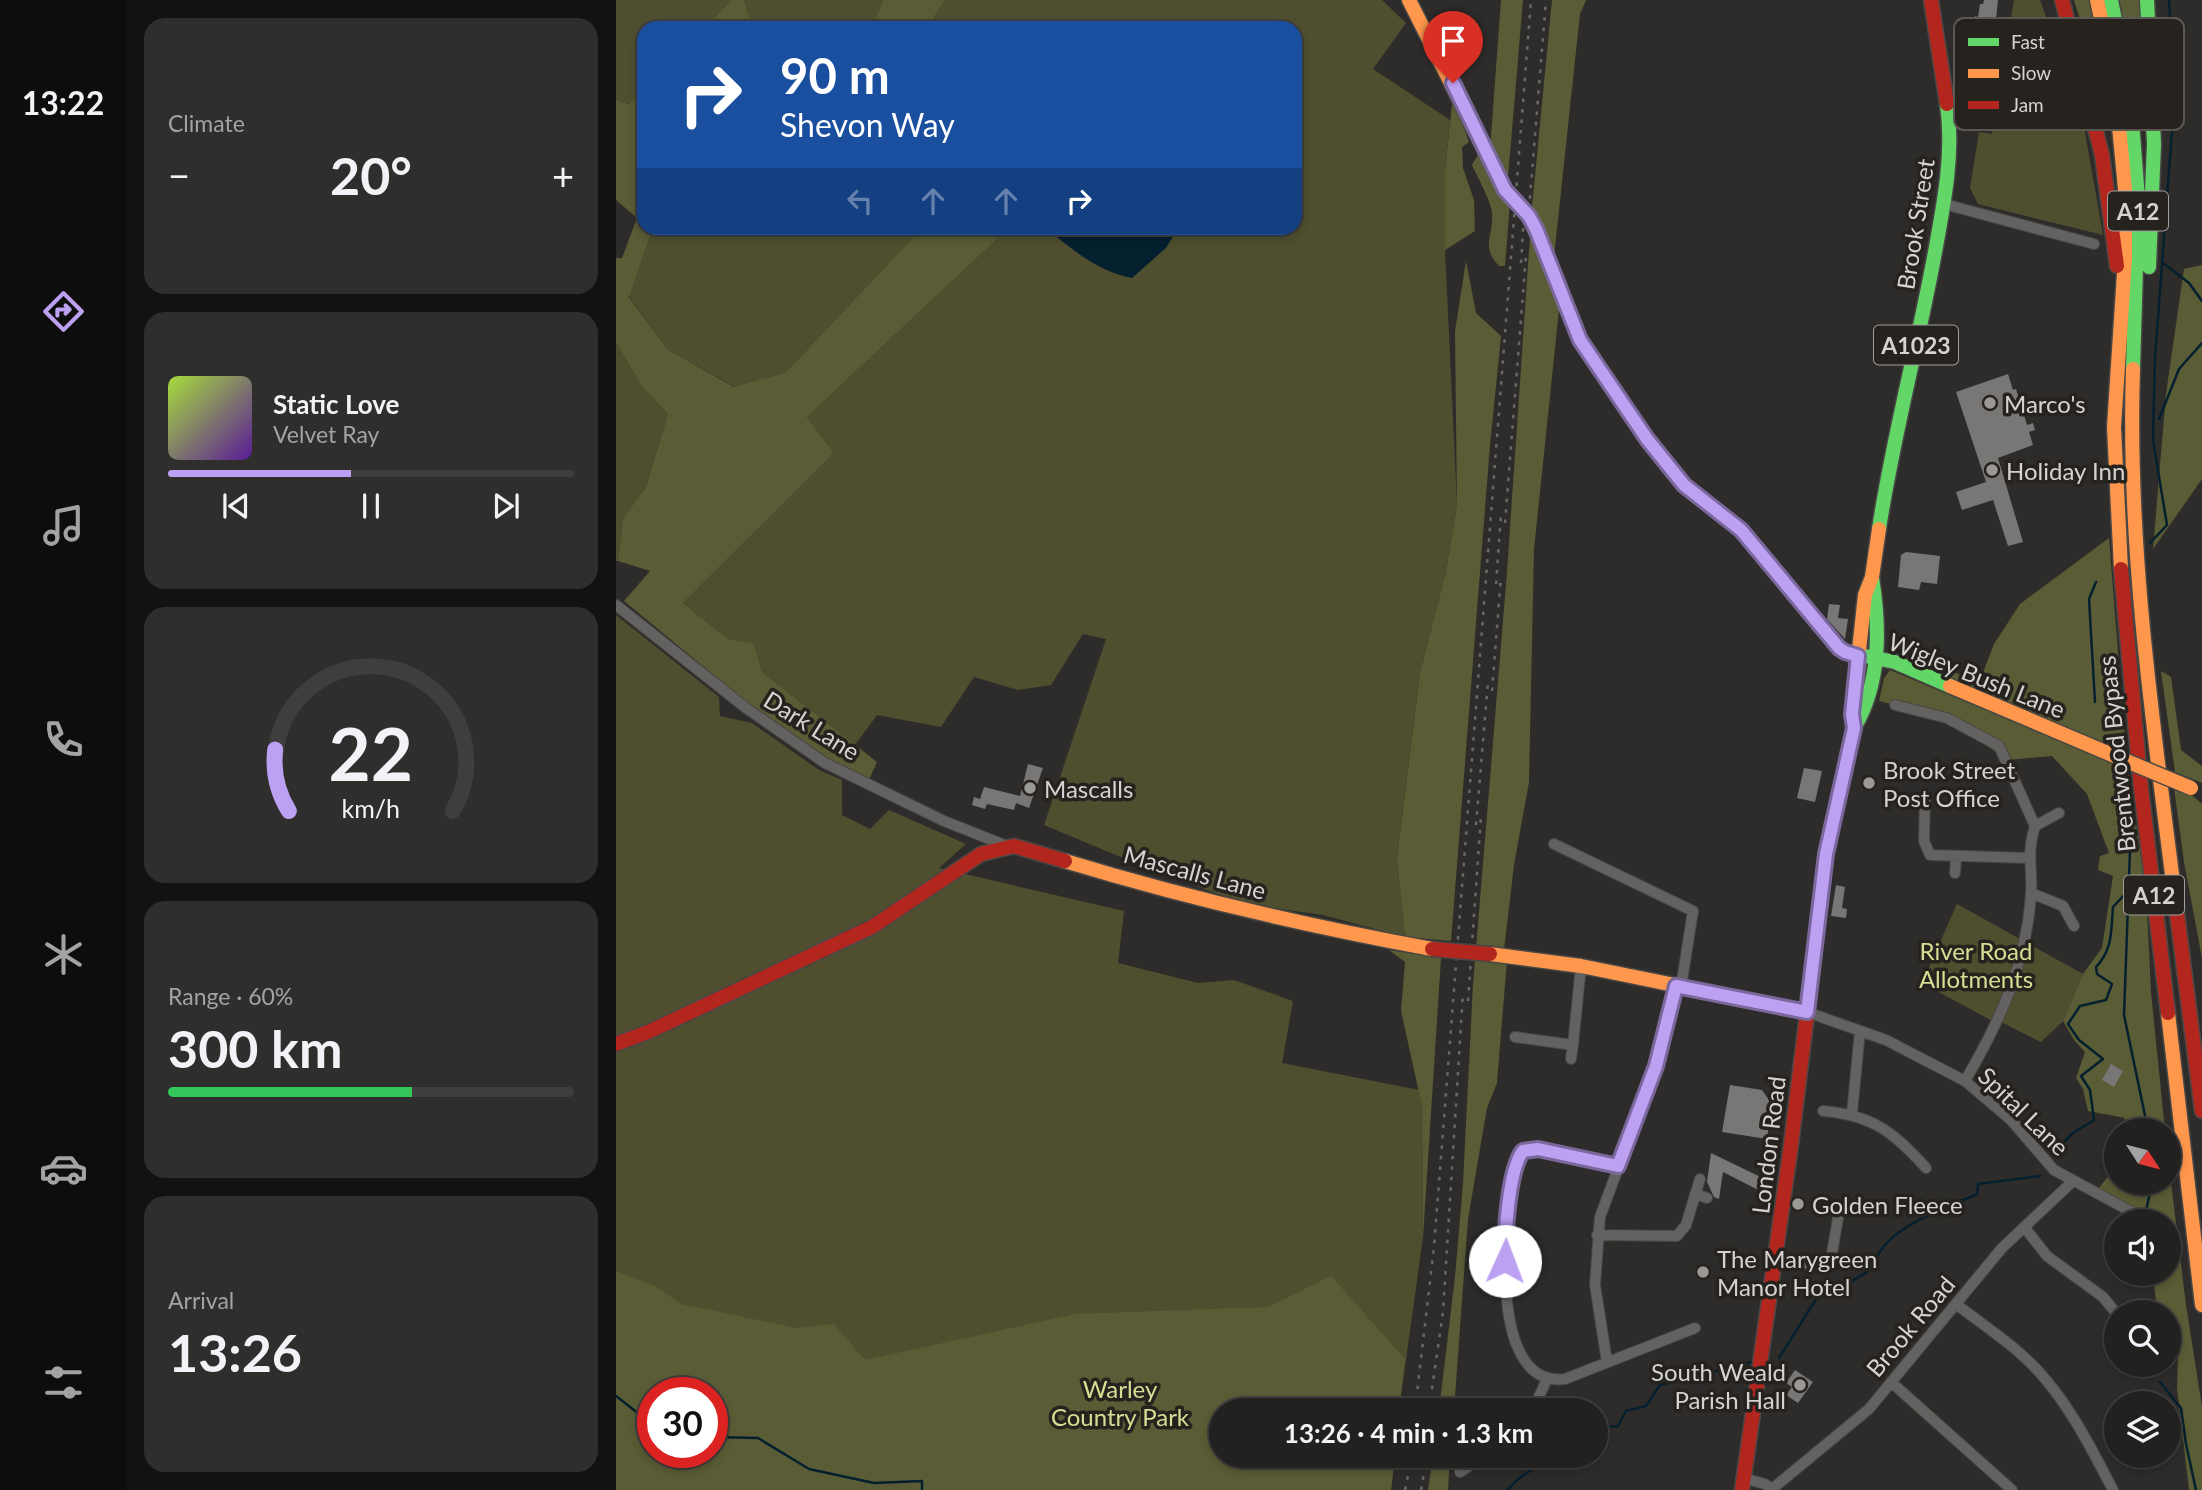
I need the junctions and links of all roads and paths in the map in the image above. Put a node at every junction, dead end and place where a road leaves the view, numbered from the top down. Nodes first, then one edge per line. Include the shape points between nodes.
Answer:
1 (1409, 0) edge
2 (1931, 0) edge
3 (2062, 0) edge
4 (2097, 0) edge
5 (2110, 0) edge
6 (2147, 0) edge
7 (2067, 18) edge
8 (2101, 18) edge
9 (2114, 18) edge
10 (2148, 18) edge
11 (2096, 130) edge
12 (2120, 130) edge
13 (2133, 130) edge
14 (2153, 130) edge
15 (1944, 204) junction
16 (2094, 244) dead end
17 (2123, 281) junction
18 (2131, 424) junction
19 (1872, 578) junction
20 (616, 605) edge
21 (1858, 656) junction
22 (1875, 658) junction
23 (1895, 705) dead end
24 (1854, 728) junction
25 (2196, 789) edge
26 (1925, 797) dead end
27 (2059, 813) dead end
28 (2035, 826) junction
29 (978, 835) junction
30 (1554, 844) dead end
31 (1007, 846) junction
32 (981, 854) junction
33 (1956, 857) junction
34 (2029, 859) junction
35 (1955, 873) dead end
36 (2031, 893) junction
37 (2074, 926) dead end
38 (1581, 966) junction
39 (1679, 986) junction
40 (1807, 1012) junction
41 (1860, 1031) junction
42 (1515, 1037) dead end
43 (616, 1044) edge
44 (1573, 1045) junction
45 (1571, 1059) dead end
46 (1965, 1081) junction
47 (1823, 1111) dead end
48 (2202, 1111) edge
49 (1852, 1113) junction
50 (1618, 1166) junction
51 (1926, 1167) dead end
52 (1700, 1179) dead end
53 (2073, 1181) junction
54 (1695, 1194) junction
55 (1707, 1198) dead end
56 (2126, 1209) edge
57 (1838, 1218) dead end
58 (2025, 1228) junction
59 (1597, 1235) junction
60 (1776, 1260) junction
61 (2105, 1300) edge
62 (1956, 1304) junction
63 (2202, 1305) edge
64 (1695, 1328) dead end
65 (1607, 1362) junction
66 (1547, 1379) junction
67 (1891, 1382) junction
68 (1538, 1398) edge
69 (1466, 1468) edge
70 (1460, 1472) dead end
71 (1742, 1484) edge
72 (1772, 1490) edge
73 (2012, 1490) edge
74 (2113, 1490) edge

1 - 21 main road via 1505,190 1536,229 1580,340 1615,394 1684,485 1741,530 1839,648
2 - 15 main road, Brook Street / A1023 via 1949,118
3 - 7 main road, A12
4 - 8 main road, A12
5 - 9 main road, A12
6 - 10 main road, A12
11 - 17 main road, A12 via 2114,258
12 - 17 main road, A12 via 2125,189
13 - 18 main road, A12 via 2138,198
14 - 18 main road, A12 via 2151,244 2142,361
15 - 16 street
15 - 19 main road, Brook Street / A1023 via 1887,475
17 - 63 main road, Brentwood Bypass / A12 via 2114,427 2117,530 2141,788
18 - 48 main road, Brentwood Bypass / A12 via 2142,639
19 - 21 main road, Brook Street / A1023 via 1865,595
19 - 22 main road, Brook Street / A1023
20 - 29 street, Dark Lane via 746,708 825,763
21 - 22 main road, Wigley Bush Lane
21 - 24 main road, Brook Street / A1023
22 - 24 main road, Brook Street / A1023 via 1864,715
22 - 25 main road, Wigley Bush Lane, bridge via 1900,664
23 - 28 street via 1947,718 1998,746
24 - 40 main road, Brook Street / A1023 via 1826,854
26 - 33 street via 1926,850 1930,855
27 - 28 street
28 - 34 street
29 - 31 street, Dark Lane
29 - 32 street
30 - 39 street via 1693,911
31 - 32 main road, Mascalls Lane
31 - 38 main road, Mascalls Lane, bridge via 1176,894 1340,932 1432,950
32 - 43 main road, Mascalls Lane via 872,927
33 - 34 street
33 - 35 street
34 - 36 street
36 - 37 street via 2063,906
36 - 46 street via 2007,1004
38 - 39 main road, Mascalls Lane
38 - 44 street
39 - 40 main road, Mascalls Lane
39 - 50 street via 1656,1066
40 - 41 street, Spital Lane
40 - 60 main road, London Road / A1023
41 - 46 street, Spital Lane via 1917,1054
41 - 49 street
42 - 44 street
44 - 45 street
46 - 53 street, Spital Lane via 2011,1120 2054,1170
47 - 49 street
49 - 51 street via 1894,1136
50 - 59 street
50 - 66 street via 1530,1148 1519,1157 1505,1245 1510,1320 1525,1361
52 - 54 street
53 - 56 street, Spital Lane
53 - 58 street, Brook Road
54 - 55 street
54 - 59 street via 1686,1225 1677,1236
57 - 60 street via 1831,1259 1821,1265
58 - 61 street via 2047,1256
58 - 62 street, Brook Road via 2002,1248
59 - 65 street via 1595,1285
60 - 71 main road, London Road / A1023
62 - 67 street, Brook Road
62 - 74 street via 2046,1379 2084,1433
64 - 65 street
65 - 66 street via 1565,1379
66 - 68 street
67 - 72 street, Brook Road via 1857,1421
67 - 73 street
69 - 70 street
71 - 72 street, Brook Road via 1765,1484

